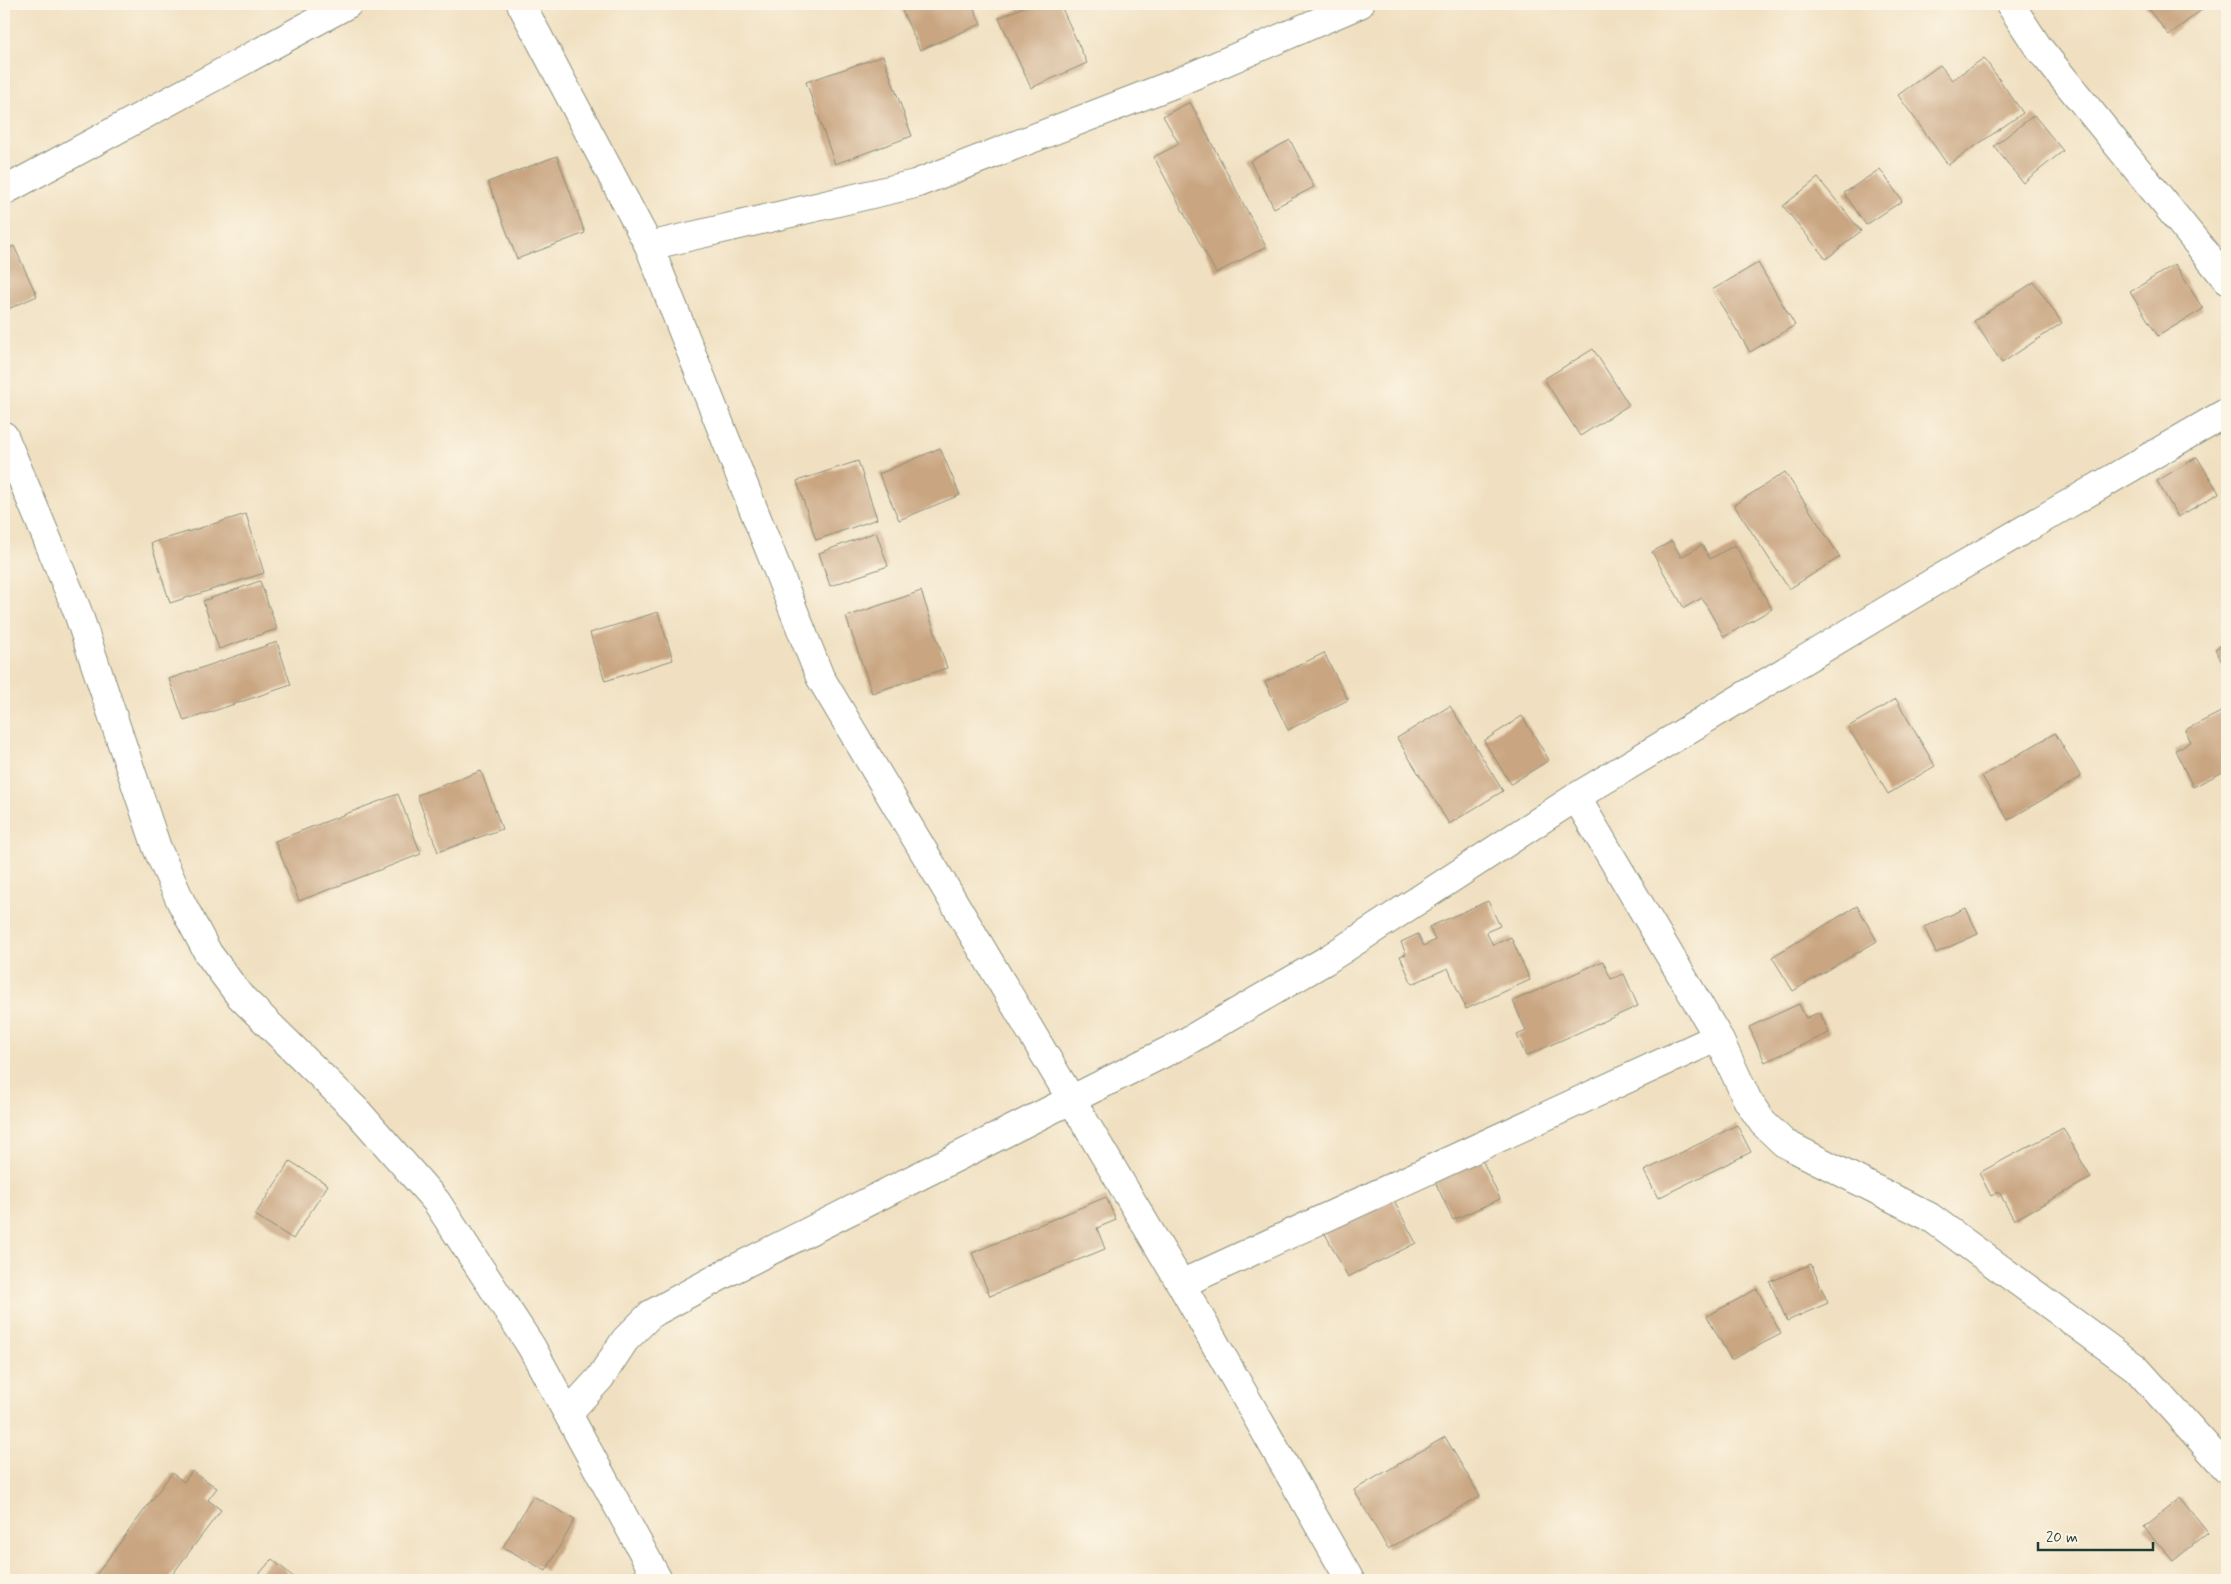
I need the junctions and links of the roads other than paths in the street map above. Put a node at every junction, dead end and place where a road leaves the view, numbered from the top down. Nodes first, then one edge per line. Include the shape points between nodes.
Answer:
1 (348, 4) edge
2 (521, 4) edge
3 (1360, 4) edge
4 (2010, 4) edge
5 (4, 191) edge
6 (650, 246) junction
7 (2227, 280) edge
8 (2227, 412) edge
9 (4, 436) edge
10 (1576, 797) junction
11 (1718, 1038) junction
12 (1070, 1100) junction
13 (1181, 1284) junction
14 (569, 1412) junction
15 (2227, 1469) edge
16 (658, 1580) edge
17 (1350, 1580) edge

1 - 5 street
2 - 6 street
3 - 6 street via 1176,83 915,184
4 - 7 street via 2038,47
6 - 12 street via 820,677
8 - 10 street via 1924,588
9 - 14 street via 77,610 157,848 208,953 239,995 356,1111 436,1201 531,1346
10 - 11 street
10 - 12 street via 1324,961 1184,1043
11 - 13 street
11 - 15 street via 1748,1101 1763,1123 1784,1143 1930,1217 2136,1368
12 - 13 street
12 - 14 street via 651,1314 625,1340 600,1378
13 - 17 street
14 - 16 street

